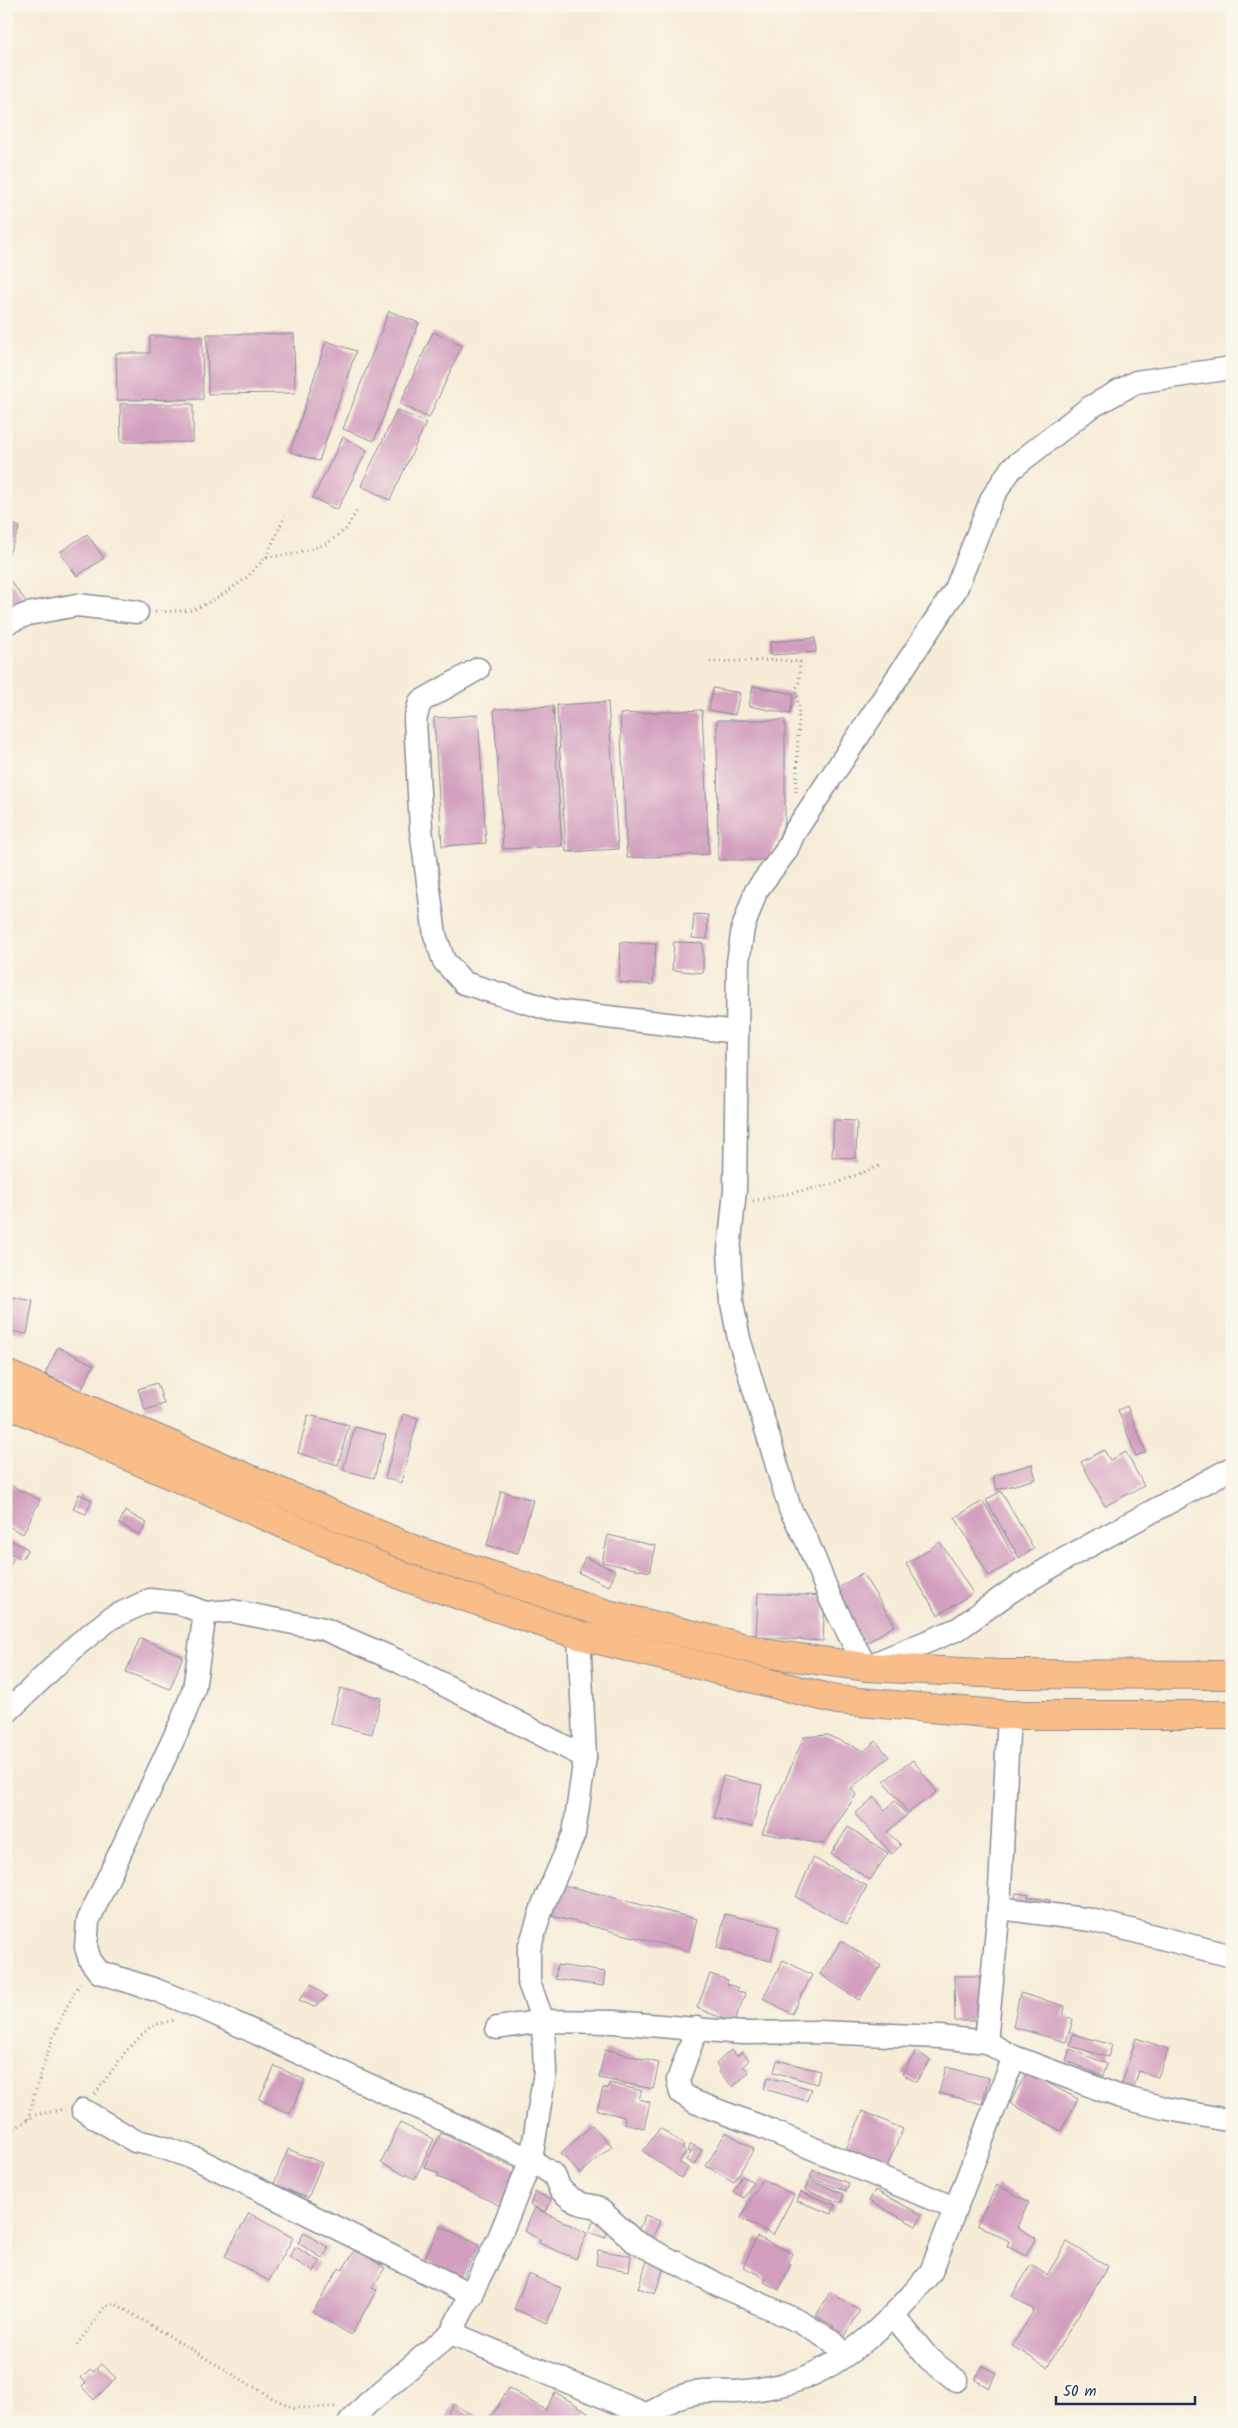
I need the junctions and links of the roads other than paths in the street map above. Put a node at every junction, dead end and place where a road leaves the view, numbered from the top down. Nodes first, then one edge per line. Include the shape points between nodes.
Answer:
1 (1232, 368) edge
2 (137, 612) road end
3 (6, 623) edge
4 (478, 669) dead end
5 (737, 1032) junction
6 (6, 1374) edge
7 (6, 1403) edge
8 (1232, 1468) edge
9 (205, 1613) junction
10 (579, 1635) junction
11 (866, 1667) junction
12 (1232, 1675) edge
13 (6, 1713) edge
14 (1009, 1715) junction
15 (1232, 1715) edge
16 (585, 1757) junction
17 (998, 1908) junction
18 (1232, 1956) edge
19 (543, 2021) junction
20 (497, 2028) dead end
21 (697, 2028) junction
22 (986, 2042) junction
23 (1014, 2057) junction
24 (82, 2110) road end
25 (1232, 2121) edge
26 (531, 2160) junction
27 (954, 2208) junction
28 (472, 2295) junction
29 (893, 2315) junction
30 (451, 2334) junction
31 (844, 2354) junction
32 (956, 2380) dead end
33 (354, 2418) edge

1 - 5 street via 1136,382 1089,408 1011,469 992,498 956,589 794,833 786,852 756,890 743,928 738,962
2 - 3 street via 77,605 28,614
4 - 5 street via 420,702 415,720 421,829 435,935 444,961 464,983 555,1011
5 - 11 street via 734,1206 729,1251 732,1303 756,1398 790,1508 831,1600
6 - 11 highway via 414,1550 604,1613 771,1654
7 - 10 highway via 405,1577
8 - 11 street via 1044,1571 958,1629
9 - 13 street via 179,1603 150,1600 111,1618 78,1644
9 - 16 street via 232,1611 324,1629 396,1660
9 - 26 street via 194,1689 88,1920 86,1947 93,1964 99,1972 211,2012
10 - 14 highway via 837,1700
10 - 16 street
11 - 12 highway via 1000,1674
14 - 15 highway
14 - 17 street
16 - 19 street via 574,1834 543,1905 529,1950 529,1983
17 - 18 street via 1091,1920
17 - 22 street
19 - 20 street
19 - 21 street
19 - 26 street via 546,2072
21 - 22 street via 742,2034 818,2032
21 - 27 street via 678,2080 681,2094
22 - 23 street
23 - 25 street via 1118,2096
23 - 27 street
24 - 28 street via 135,2141 197,2159
26 - 28 street
26 - 31 street via 554,2176 560,2189 570,2198 596,2207 634,2241 800,2322 832,2341
27 - 29 street via 931,2272
28 - 30 street
29 - 31 street
29 - 32 street via 929,2359
30 - 31 street via 645,2414 655,2412 682,2396 782,2385 813,2374
30 - 33 street

